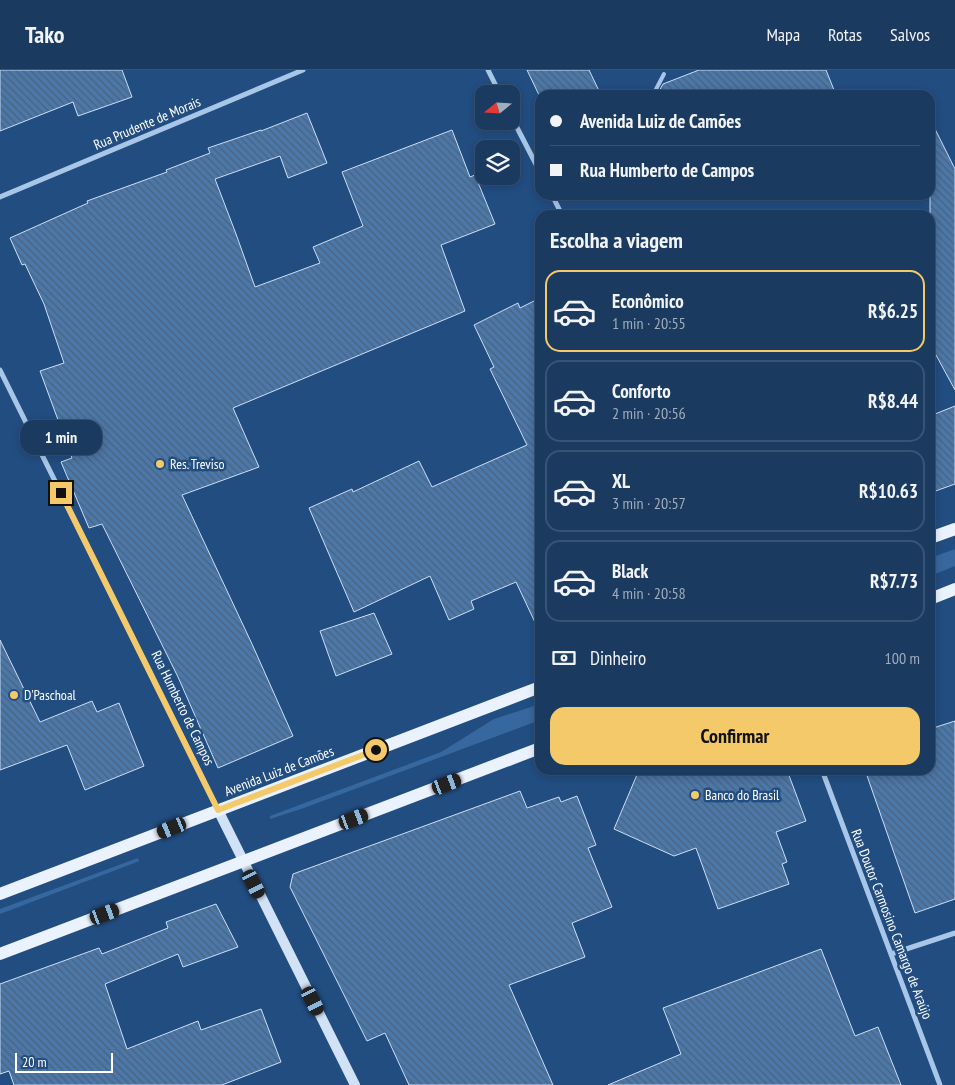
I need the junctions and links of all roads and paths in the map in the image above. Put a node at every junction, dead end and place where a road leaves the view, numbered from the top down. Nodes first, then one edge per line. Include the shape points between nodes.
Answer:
1 (303, 70) edge
2 (488, 70) edge
3 (664, 74) dead end
4 (496, 85) edge
5 (655, 90) edge
6 (518, 130) edge
7 (535, 162) edge
8 (0, 197) edge
9 (0, 370) edge
10 (955, 529) edge
11 (935, 536) edge
12 (955, 589) edge
13 (935, 597) edge
14 (535, 689) edge
15 (535, 750) edge
16 (824, 775) edge
17 (218, 810) junction
18 (244, 861) junction
19 (0, 894) edge
20 (955, 933) edge
21 (0, 954) edge
22 (891, 954) junction
23 (354, 1085) edge
24 (940, 1085) edge

1 - 8 street, Rua Prudente de Morais
2 - 4 street
3 - 5 lane
6 - 7 street
9 - 17 street, Rua Humberto de Campos
10 - 11 main road
12 - 13 main road
14 - 17 main road, Avenida Luiz de Camões
15 - 18 main road
16 - 22 street, Rua Doutor Carmosino Camargo de Araújo
17 - 18 main road, Rua Humberto de Campos
17 - 19 main road, Avenida Luiz de Camões
18 - 21 main road
18 - 23 main road, Rua Humberto de Campos
20 - 22 street
22 - 24 street, Rua Doutor Carmosino Camargo de Araújo

